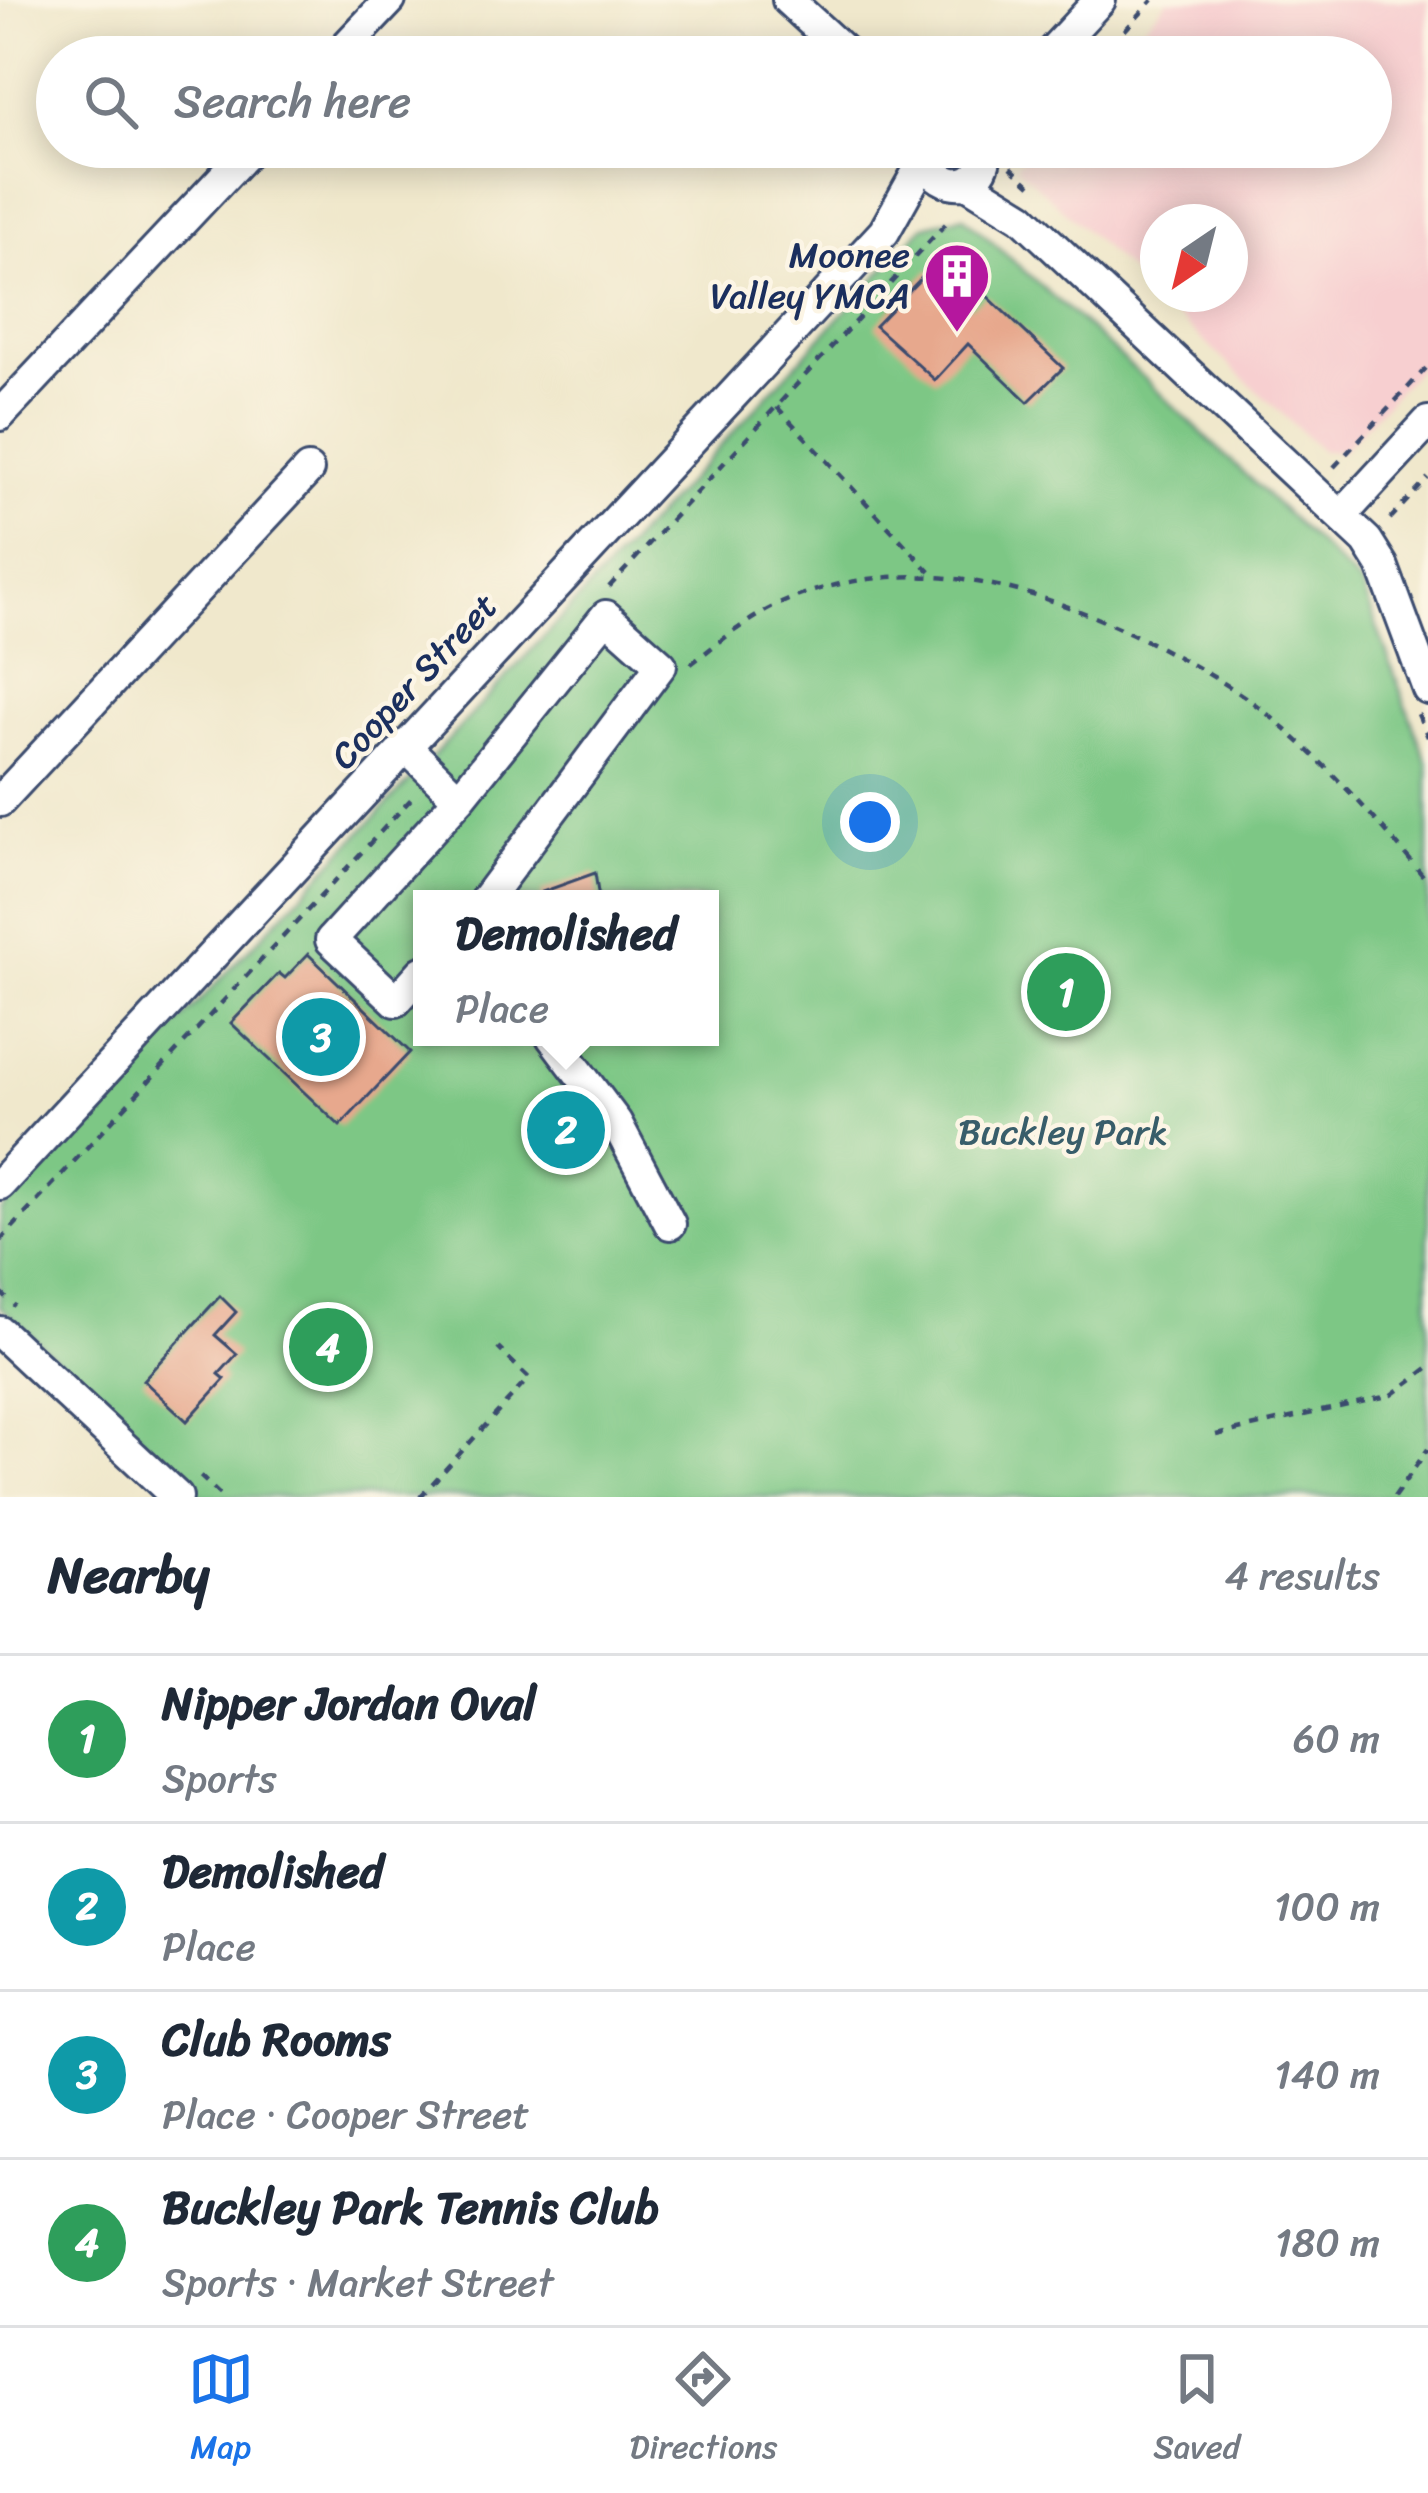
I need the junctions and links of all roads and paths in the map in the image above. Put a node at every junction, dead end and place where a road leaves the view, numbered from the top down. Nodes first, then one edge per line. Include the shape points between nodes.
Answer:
1 (390, 0) edge
2 (788, 0) edge
3 (1100, 0) edge
4 (1153, 0) edge
5 (356, 36) edge
6 (827, 36) edge
7 (1067, 36) edge
8 (1120, 36) edge
9 (232, 168) edge
10 (918, 168) edge
11 (972, 168) edge
12 (982, 168) edge
13 (951, 218) dead end
14 (884, 232) junction
15 (1428, 366) edge
16 (777, 407) junction
17 (0, 415) edge
18 (1428, 422) edge
19 (1334, 467) dead end
20 (308, 470) dead end
21 (1428, 478) edge
22 (1341, 516) junction
23 (1390, 519) dead end
24 (934, 576) junction
25 (597, 599) dead end
26 (685, 669) dead end
27 (1428, 688) edge
28 (406, 747) junction
29 (434, 774) junction
30 (459, 799) junction
31 (0, 801) edge
32 (1428, 882) edge
33 (493, 890) edge
34 (413, 981) edge
35 (559, 1046) edge
36 (0, 1184) edge
37 (670, 1224) dead end
38 (0, 1241) edge
39 (0, 1332) edge
40 (498, 1348) dead end
41 (1428, 1368) edge
42 (1216, 1435) dead end
43 (1428, 1449) edge
44 (177, 1497) edge
45 (420, 1497) edge
46 (1394, 1497) edge

1 - 5 street
2 - 6 street
3 - 7 street
4 - 8 path
9 - 17 street
10 - 14 street, Cooper Street
11 - 14 street, Cooper Street
12 - 22 street via 1022,217
13 - 16 path
14 - 28 street, Cooper Street
15 - 19 path
16 - 24 path
16 - 25 path
18 - 22 street
20 - 31 street
21 - 23 path
22 - 27 street via 1382,565
24 - 26 path via 795,597 742,624
24 - 32 path via 1045,596 1237,692 1368,811
28 - 29 street
28 - 36 street, Cooper Street
29 - 30 street
29 - 38 path
30 - 33 street via 606,616 661,665
30 - 34 street via 331,940 396,1001
35 - 37 street via 616,1122
39 - 44 street
40 - 45 path via 529,1378
41 - 42 path via 1392,1395
43 - 46 path

